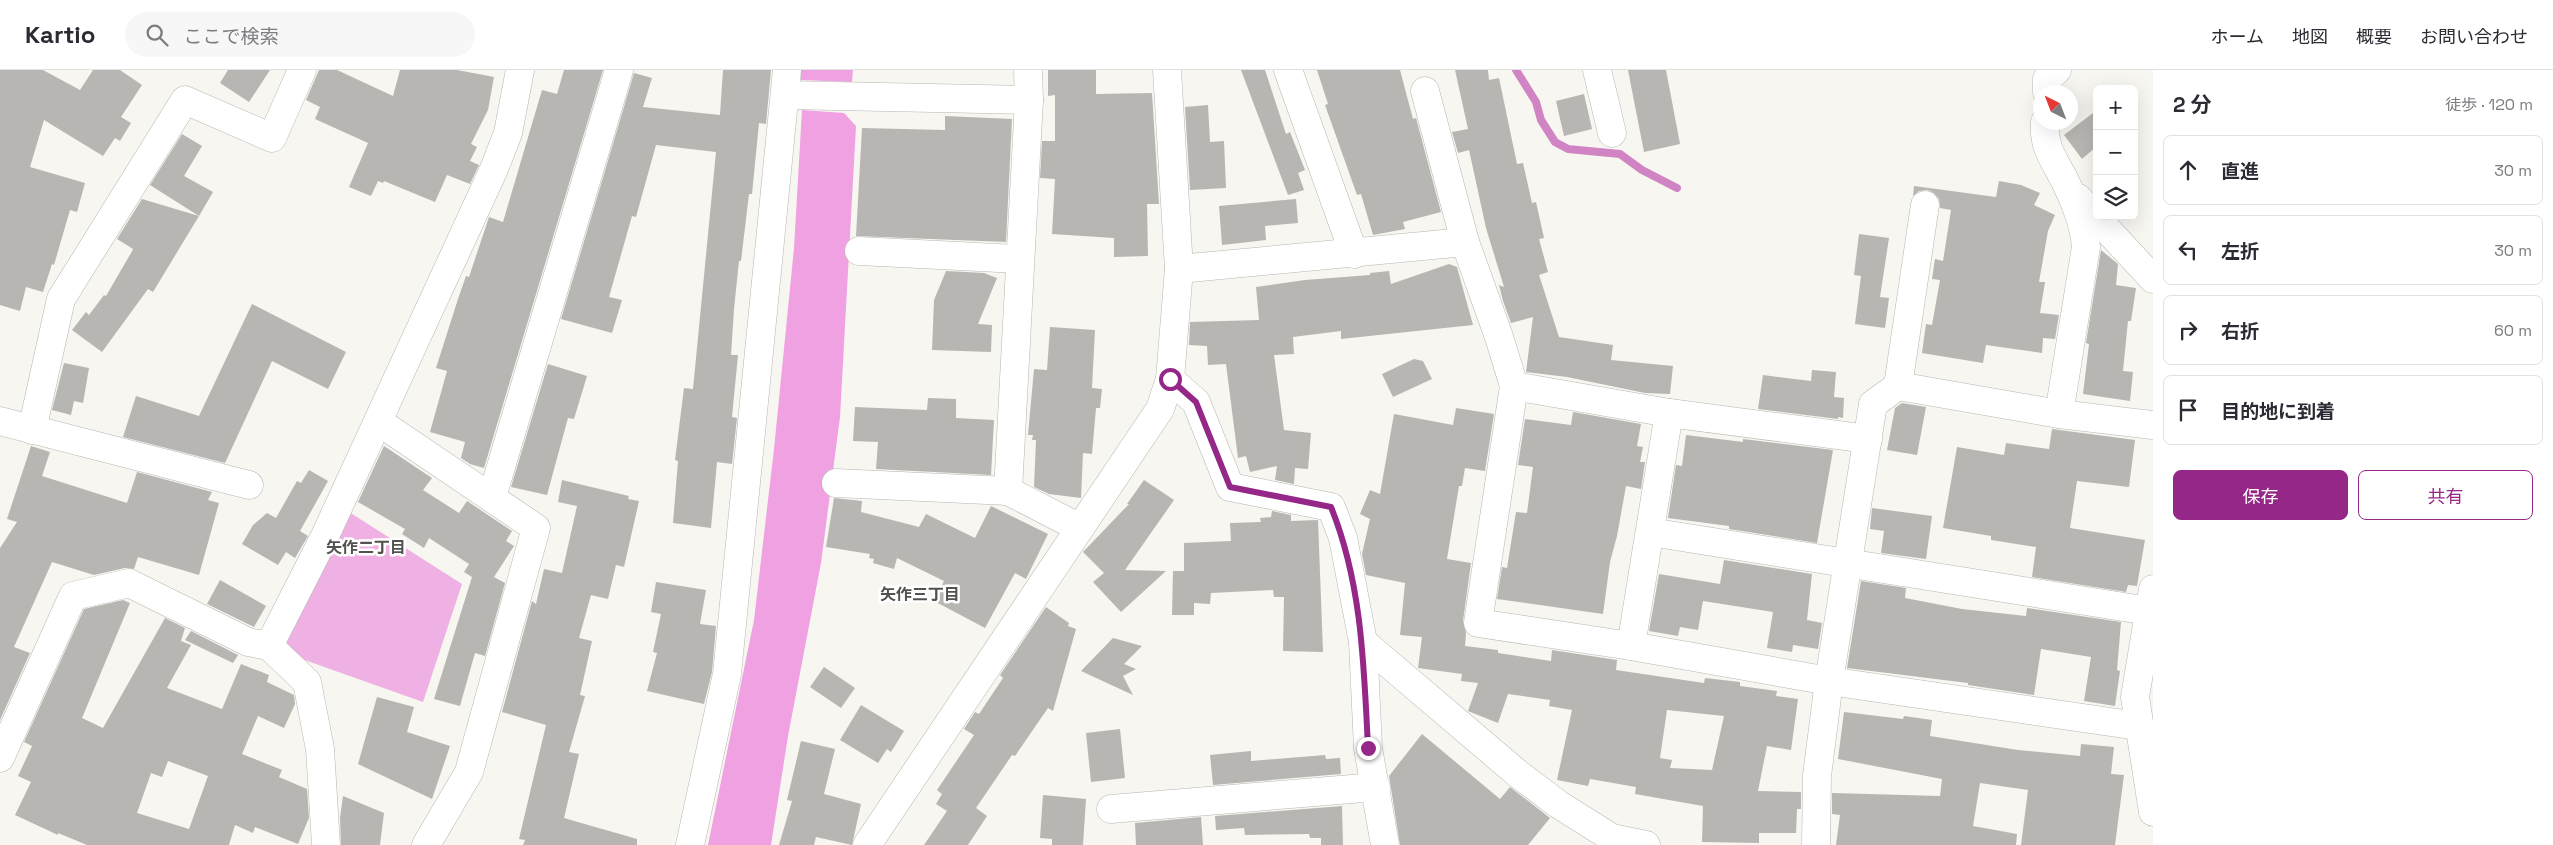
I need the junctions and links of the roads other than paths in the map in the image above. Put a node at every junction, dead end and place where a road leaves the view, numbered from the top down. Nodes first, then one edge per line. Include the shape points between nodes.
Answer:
1 (302, 70) edge
2 (520, 70) edge
3 (619, 70) edge
4 (1028, 70) edge
5 (1167, 70) edge
6 (1288, 70) edge
7 (1597, 70) edge
8 (2056, 70) edge
9 (786, 83) edge
10 (2047, 85) edge
11 (1425, 91) dead end
12 (1029, 100) junction
13 (2046, 130) edge
14 (1612, 133) dead end
15 (2067, 186) junction
16 (1925, 205) dead end
17 (1465, 242) junction
18 (859, 251) dead end
19 (1354, 254) junction
20 (1020, 259) junction
21 (1179, 269) junction
22 (2153, 279) edge
23 (1170, 379) junction
24 (1514, 386) junction
25 (1898, 386) junction
26 (1669, 413) junction
27 (2059, 414) junction
28 (0, 421) edge
29 (379, 422) junction
30 (2153, 425) edge
31 (32, 430) junction
32 (1868, 439) junction
33 (836, 482) dead end
34 (249, 485) dead end
35 (1008, 491) junction
36 (492, 497) junction
37 (1080, 528) junction
38 (1650, 532) junction
39 (1846, 564) junction
40 (2151, 600) edge
41 (1363, 642) junction
42 (269, 646) junction
43 (1631, 646) junction
44 (1829, 681) junction
45 (2138, 726) junction
46 (0, 758) edge
47 (1376, 787) junction
48 (1111, 809) dead end
49 (2153, 812) edge
50 (1611, 842) edge
51 (326, 845) edge
52 (426, 845) edge
53 (690, 845) edge
54 (868, 845) edge
55 (1385, 845) edge
56 (1646, 845) edge
57 (1816, 845) edge

1 - 31 street via 272,138 185,100 61,299
2 - 29 street via 508,132 494,169
3 - 36 street
4 - 12 street
5 - 21 street
6 - 19 street
7 - 14 street
8 - 10 street via 2047,79
9 - 12 street
9 - 53 street via 727,674
11 - 17 street
12 - 20 street
13 - 15 street via 2048,152
15 - 22 street
15 - 27 street via 2084,226 2086,247
16 - 25 street
17 - 19 street
17 - 24 street
18 - 20 street
19 - 21 street
20 - 35 street
21 - 23 street
23 - 37 street via 1160,409
23 - 41 street via 1196,402 1230,487 1331,507 1343,538
24 - 26 street
24 - 43 street via 1478,623
25 - 27 street
25 - 32 street via 1873,404
26 - 32 street
26 - 38 street
27 - 30 street
28 - 31 street
29 - 36 street
29 - 42 street
31 - 34 street
32 - 39 street
33 - 35 street
35 - 37 street
36 - 52 street via 536,528 469,772
37 - 54 street
38 - 39 street
38 - 43 street
39 - 40 street
39 - 44 street
40 - 45 street via 2135,697
41 - 47 street via 1368,748
41 - 50 street via 1517,773
42 - 46 street via 248,642 129,583 73,596
42 - 51 street via 307,682 320,750
43 - 44 street
44 - 45 street
44 - 57 street via 1817,776
45 - 49 street
47 - 48 street
47 - 55 street
50 - 56 street

